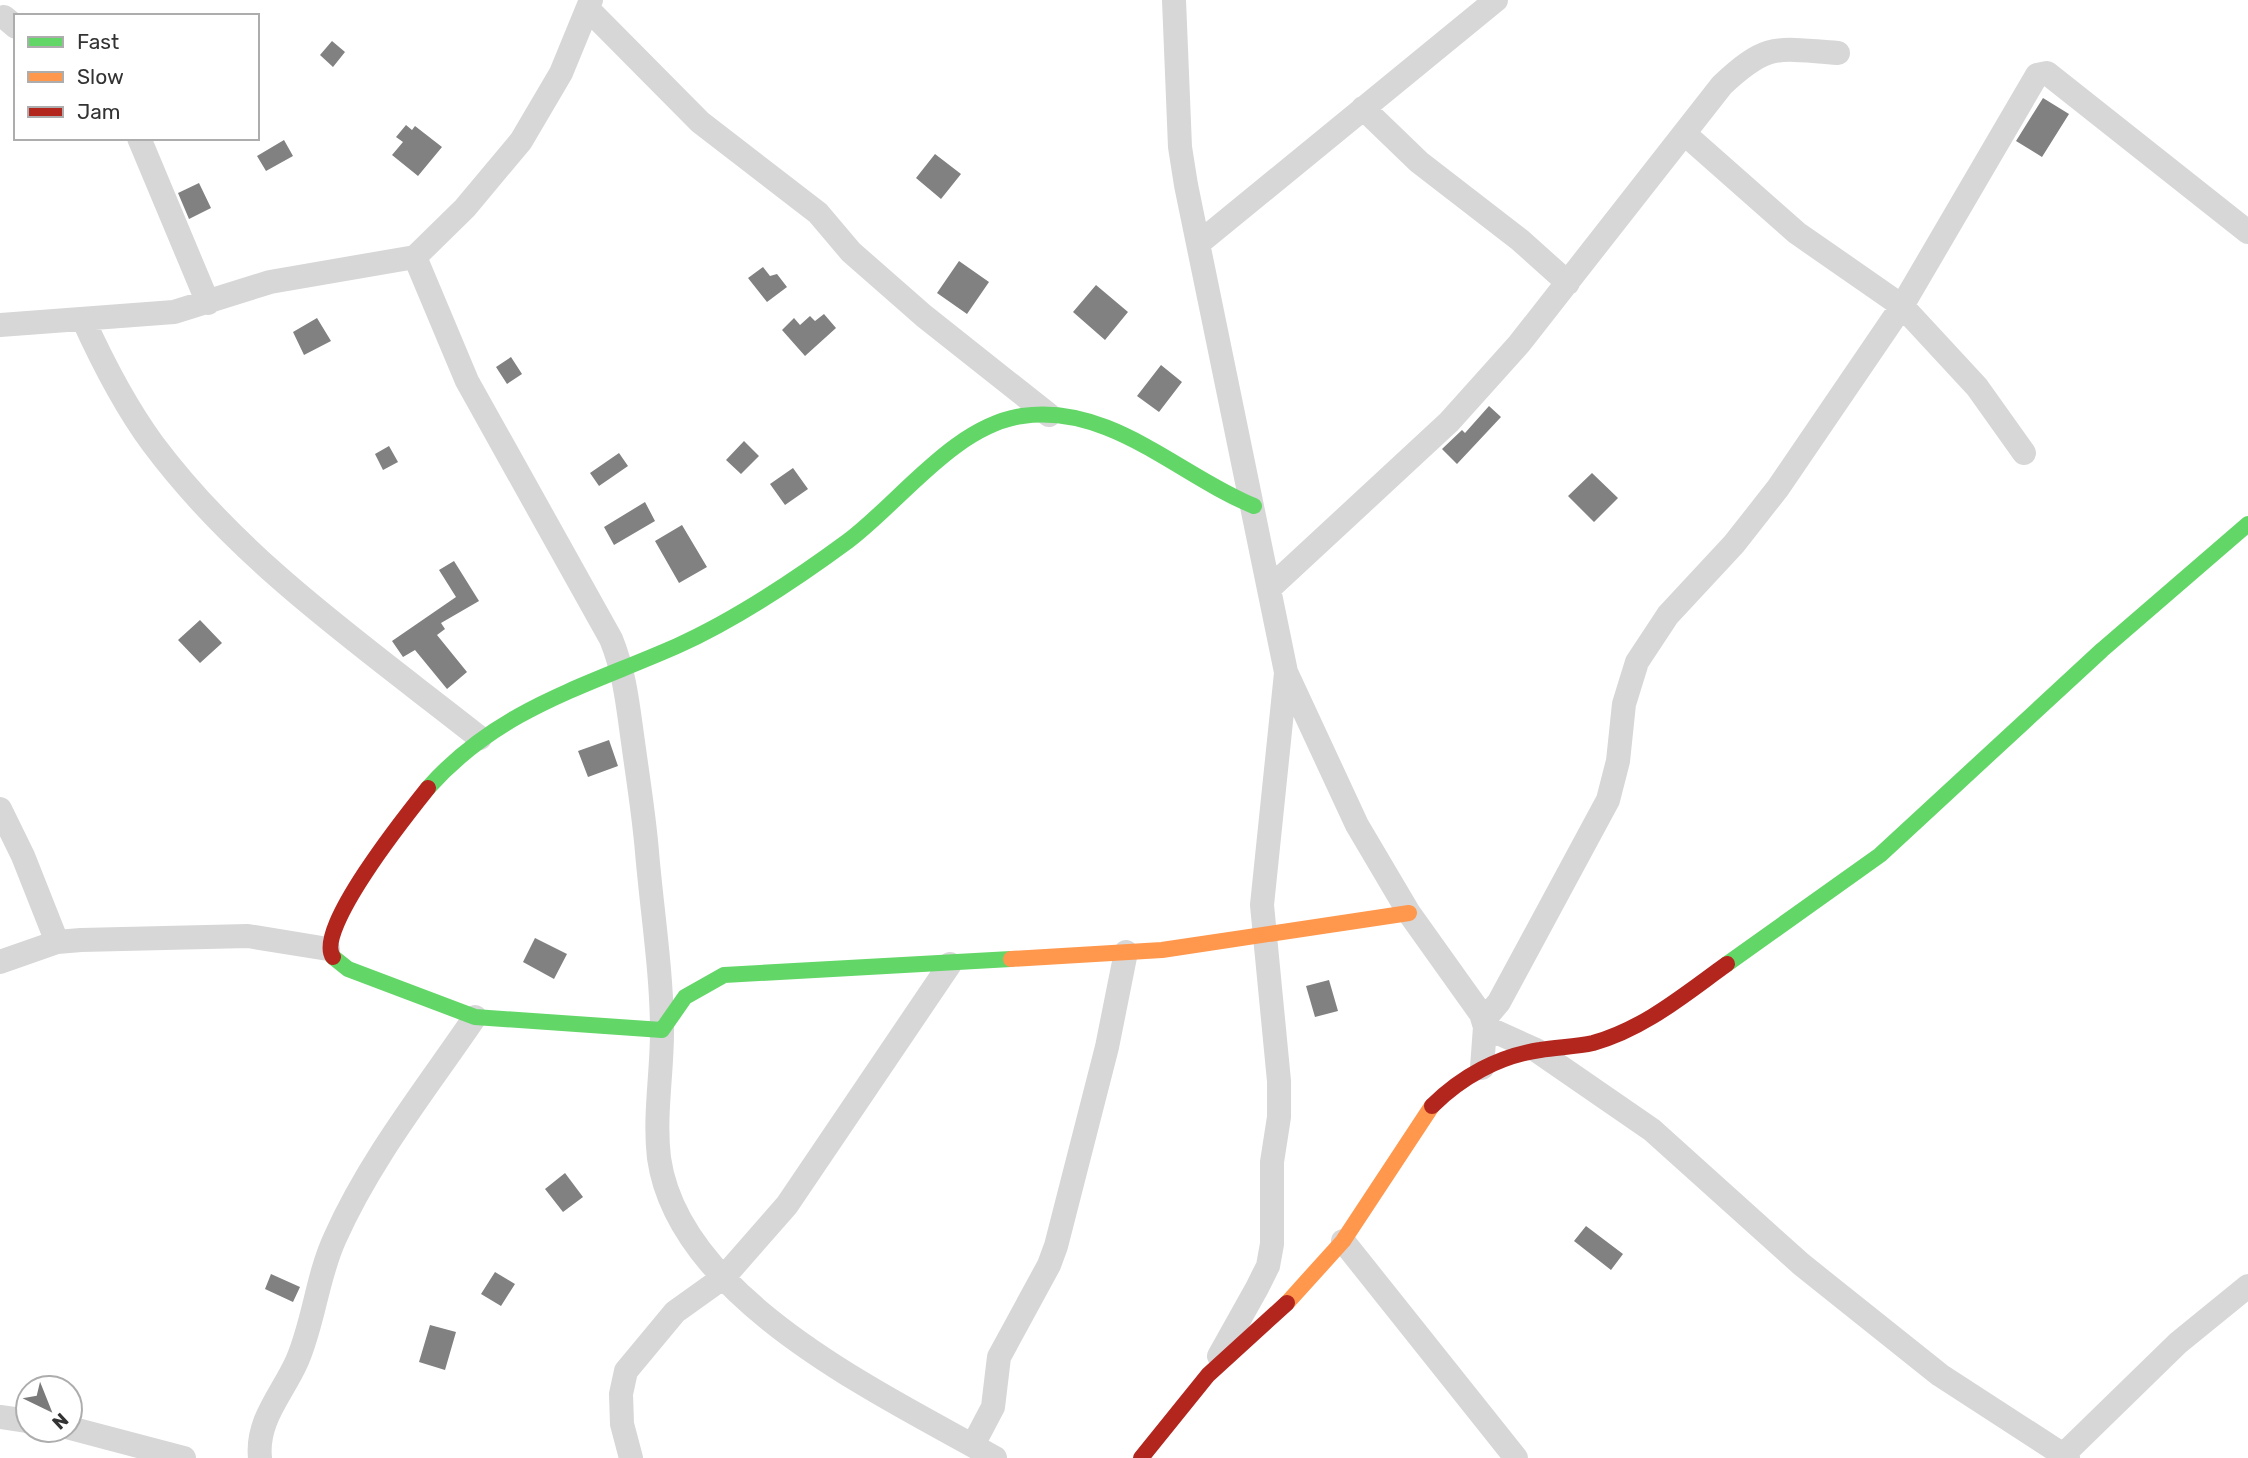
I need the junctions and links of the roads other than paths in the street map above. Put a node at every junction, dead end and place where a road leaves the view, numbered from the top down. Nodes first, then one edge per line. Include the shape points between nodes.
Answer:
1 (1174, 0) edge
2 (1496, 0) edge
3 (584, 8) edge
4 (1838, 53) dead end
5 (1363, 108) junction
6 (1686, 135) junction
7 (140, 140) edge
8 (2248, 232) edge
9 (1199, 243) junction
10 (415, 257) junction
11 (1568, 283) junction
12 (208, 303) junction
13 (1902, 306) junction
14 (83, 319) junction
15 (0, 325) edge
16 (1014, 387) junction
17 (1049, 415) junction
18 (1006, 419) junction
19 (2024, 453) dead end
20 (1254, 506) junction
21 (2248, 524) edge
22 (1271, 587) junction
23 (622, 666) junction
24 (1286, 672) junction
25 (480, 738) junction
26 (0, 809) edge
27 (1409, 913) junction
28 (1263, 936) junction
29 (57, 942) junction
30 (328, 949) junction
31 (1126, 952) junction
32 (0, 962) edge
33 (950, 964) junction
34 (475, 1017) junction
35 (1483, 1021) junction
36 (662, 1030) junction
37 (1593, 1043) junction
38 (1536, 1050) junction
39 (1482, 1068) junction
40 (1594, 1090) junction
41 (1343, 1241) junction
42 (724, 1277) junction
43 (2248, 1286) edge
44 (1208, 1375) junction
45 (84, 1432) edge
46 (973, 1445) junction
47 (2065, 1457) edge
48 (184, 1458) edge
49 (260, 1458) edge
50 (631, 1458) edge
51 (995, 1458) edge
52 (1141, 1458) edge
53 (1516, 1458) edge

1 - 9 street via 1180,148
2 - 5 street
3 - 10 street via 561,74 521,141 465,208
3 - 16 street via 700,122 818,213 851,252
4 - 6 street via 1789,49 1756,56 1722,85
5 - 9 street
5 - 11 street via 1419,162
6 - 11 street
6 - 13 street via 1797,233
7 - 12 street
8 - 13 street via 2043,72 2032,80
9 - 20 street
10 - 12 street via 270,282
10 - 23 street via 467,381
11 - 22 street via 1449,422
12 - 14 street via 174,312
13 - 19 street via 1977,387
13 - 35 street via 1778,488 1668,615 1637,662 1624,704 1608,800 1499,1002
14 - 15 street
14 - 25 street via 152,443 229,533
16 - 17 street
16 - 18 street
17 - 18 street
17 - 20 street via 1157,449 1214,488
18 - 23 street via 984,427 856,534 721,625
20 - 22 street
21 - 37 street via 2102,650 1880,855 1648,1021
22 - 24 street
23 - 25 street via 546,700
23 - 36 street via 645,826
24 - 27 street via 1357,825
24 - 28 street via 1267,834
25 - 30 street via 448,766 407,817 346,904
26 - 29 street
27 - 28 street
27 - 35 street
28 - 31 street
28 - 44 street via 1279,1081 1272,1162 1272,1244 1268,1266
29 - 30 street via 248,936
29 - 32 street
30 - 34 street via 348,969
31 - 33 street
31 - 46 street via 1107,1047 1056,1246 999,1357 993,1407
33 - 36 street via 724,975 685,997
33 - 42 street via 787,1205
34 - 36 street
34 - 49 street via 356,1193 333,1241 298,1360 262,1426
35 - 38 street
35 - 39 street
36 - 42 street via 656,1121 668,1193 690,1239
37 - 38 street
37 - 40 street
38 - 39 street
38 - 40 street
39 - 41 street via 1452,1086 1426,1111
40 - 47 street via 1652,1130 1801,1264 1940,1375
41 - 44 street via 1307,1285
41 - 53 street
42 - 46 street via 805,1347
42 - 50 street via 675,1312 626,1371 622,1424
43 - 47 street via 2178,1343
44 - 52 street
45 - 48 street
46 - 51 street

